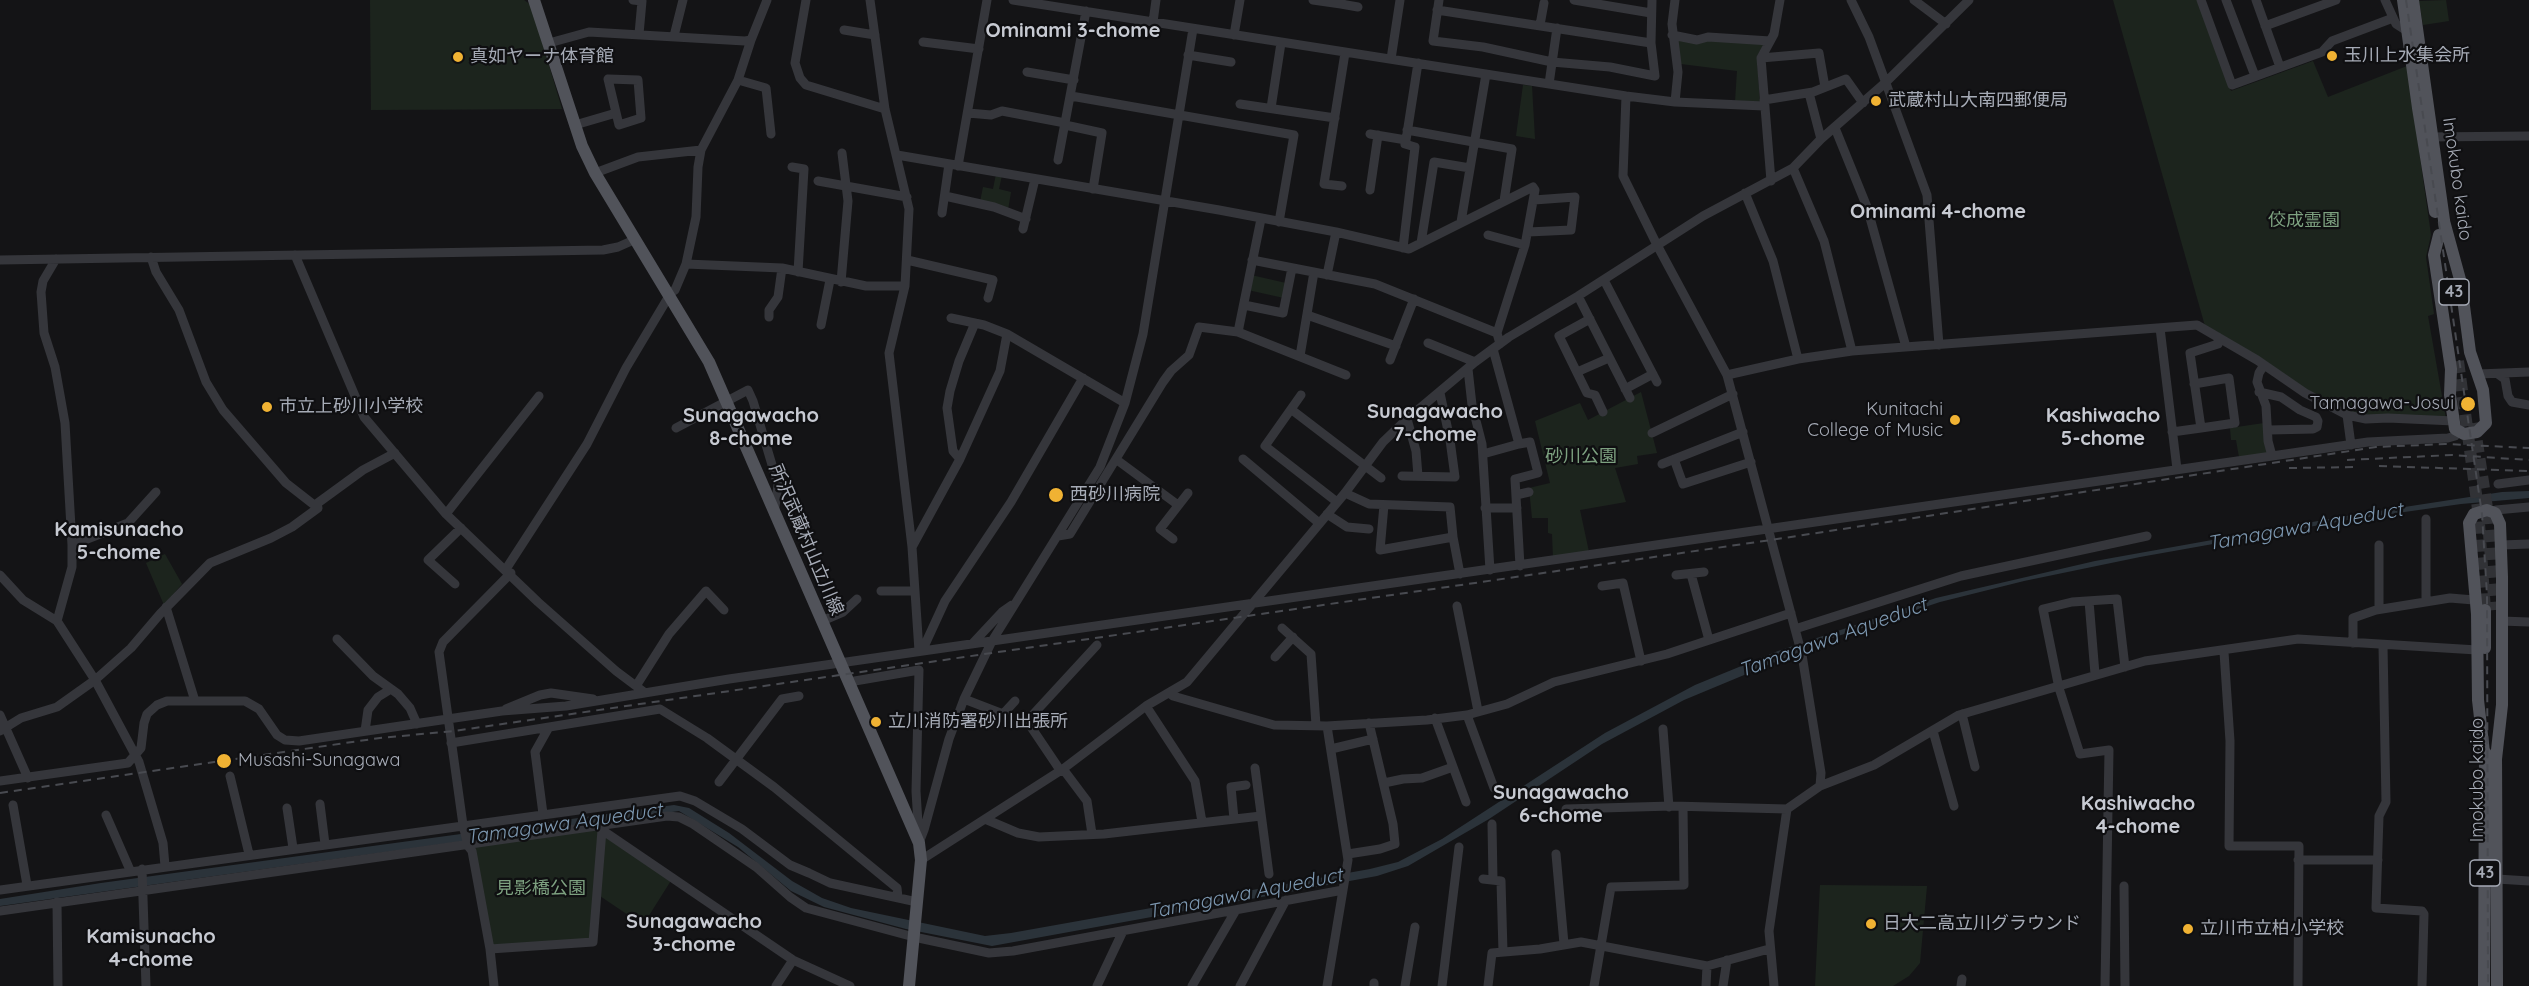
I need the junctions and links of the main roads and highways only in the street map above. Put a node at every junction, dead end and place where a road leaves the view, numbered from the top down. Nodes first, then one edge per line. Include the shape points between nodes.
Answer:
1 (534, 0) edge
2 (2403, 0) edge
3 (2413, 0) edge
4 (2428, 136) junction
5 (2444, 221) junction
6 (2439, 235) junction
7 (2491, 760) junction
8 (909, 986) edge
9 (2484, 986) edge
10 (2497, 986) edge

1 - 8 main road, 所沢武蔵村山立川線 via 595,173 710,362 919,843 921,860
2 - 4 main road, Imokubo kaido / 43
3 - 4 main road, Imokubo kaido / 43
4 - 5 main road, Imokubo kaido / 43
4 - 6 main road, Imokubo kaido / 43
5 - 6 main road, Imokubo kaido / 43 via 2461,362
5 - 6 main road via 2461,283 2470,352 2483,390 2486,423 2477,432 2463,434 2455,425 2434,255
7 - 7 main road, Imokubo kaido / 43 via 2494,614 2501,545 2500,524 2495,513 2487,510 2474,514 2469,523 2478,699
7 - 9 main road, Imokubo kaido / 43
7 - 10 main road, Imokubo kaido / 43

